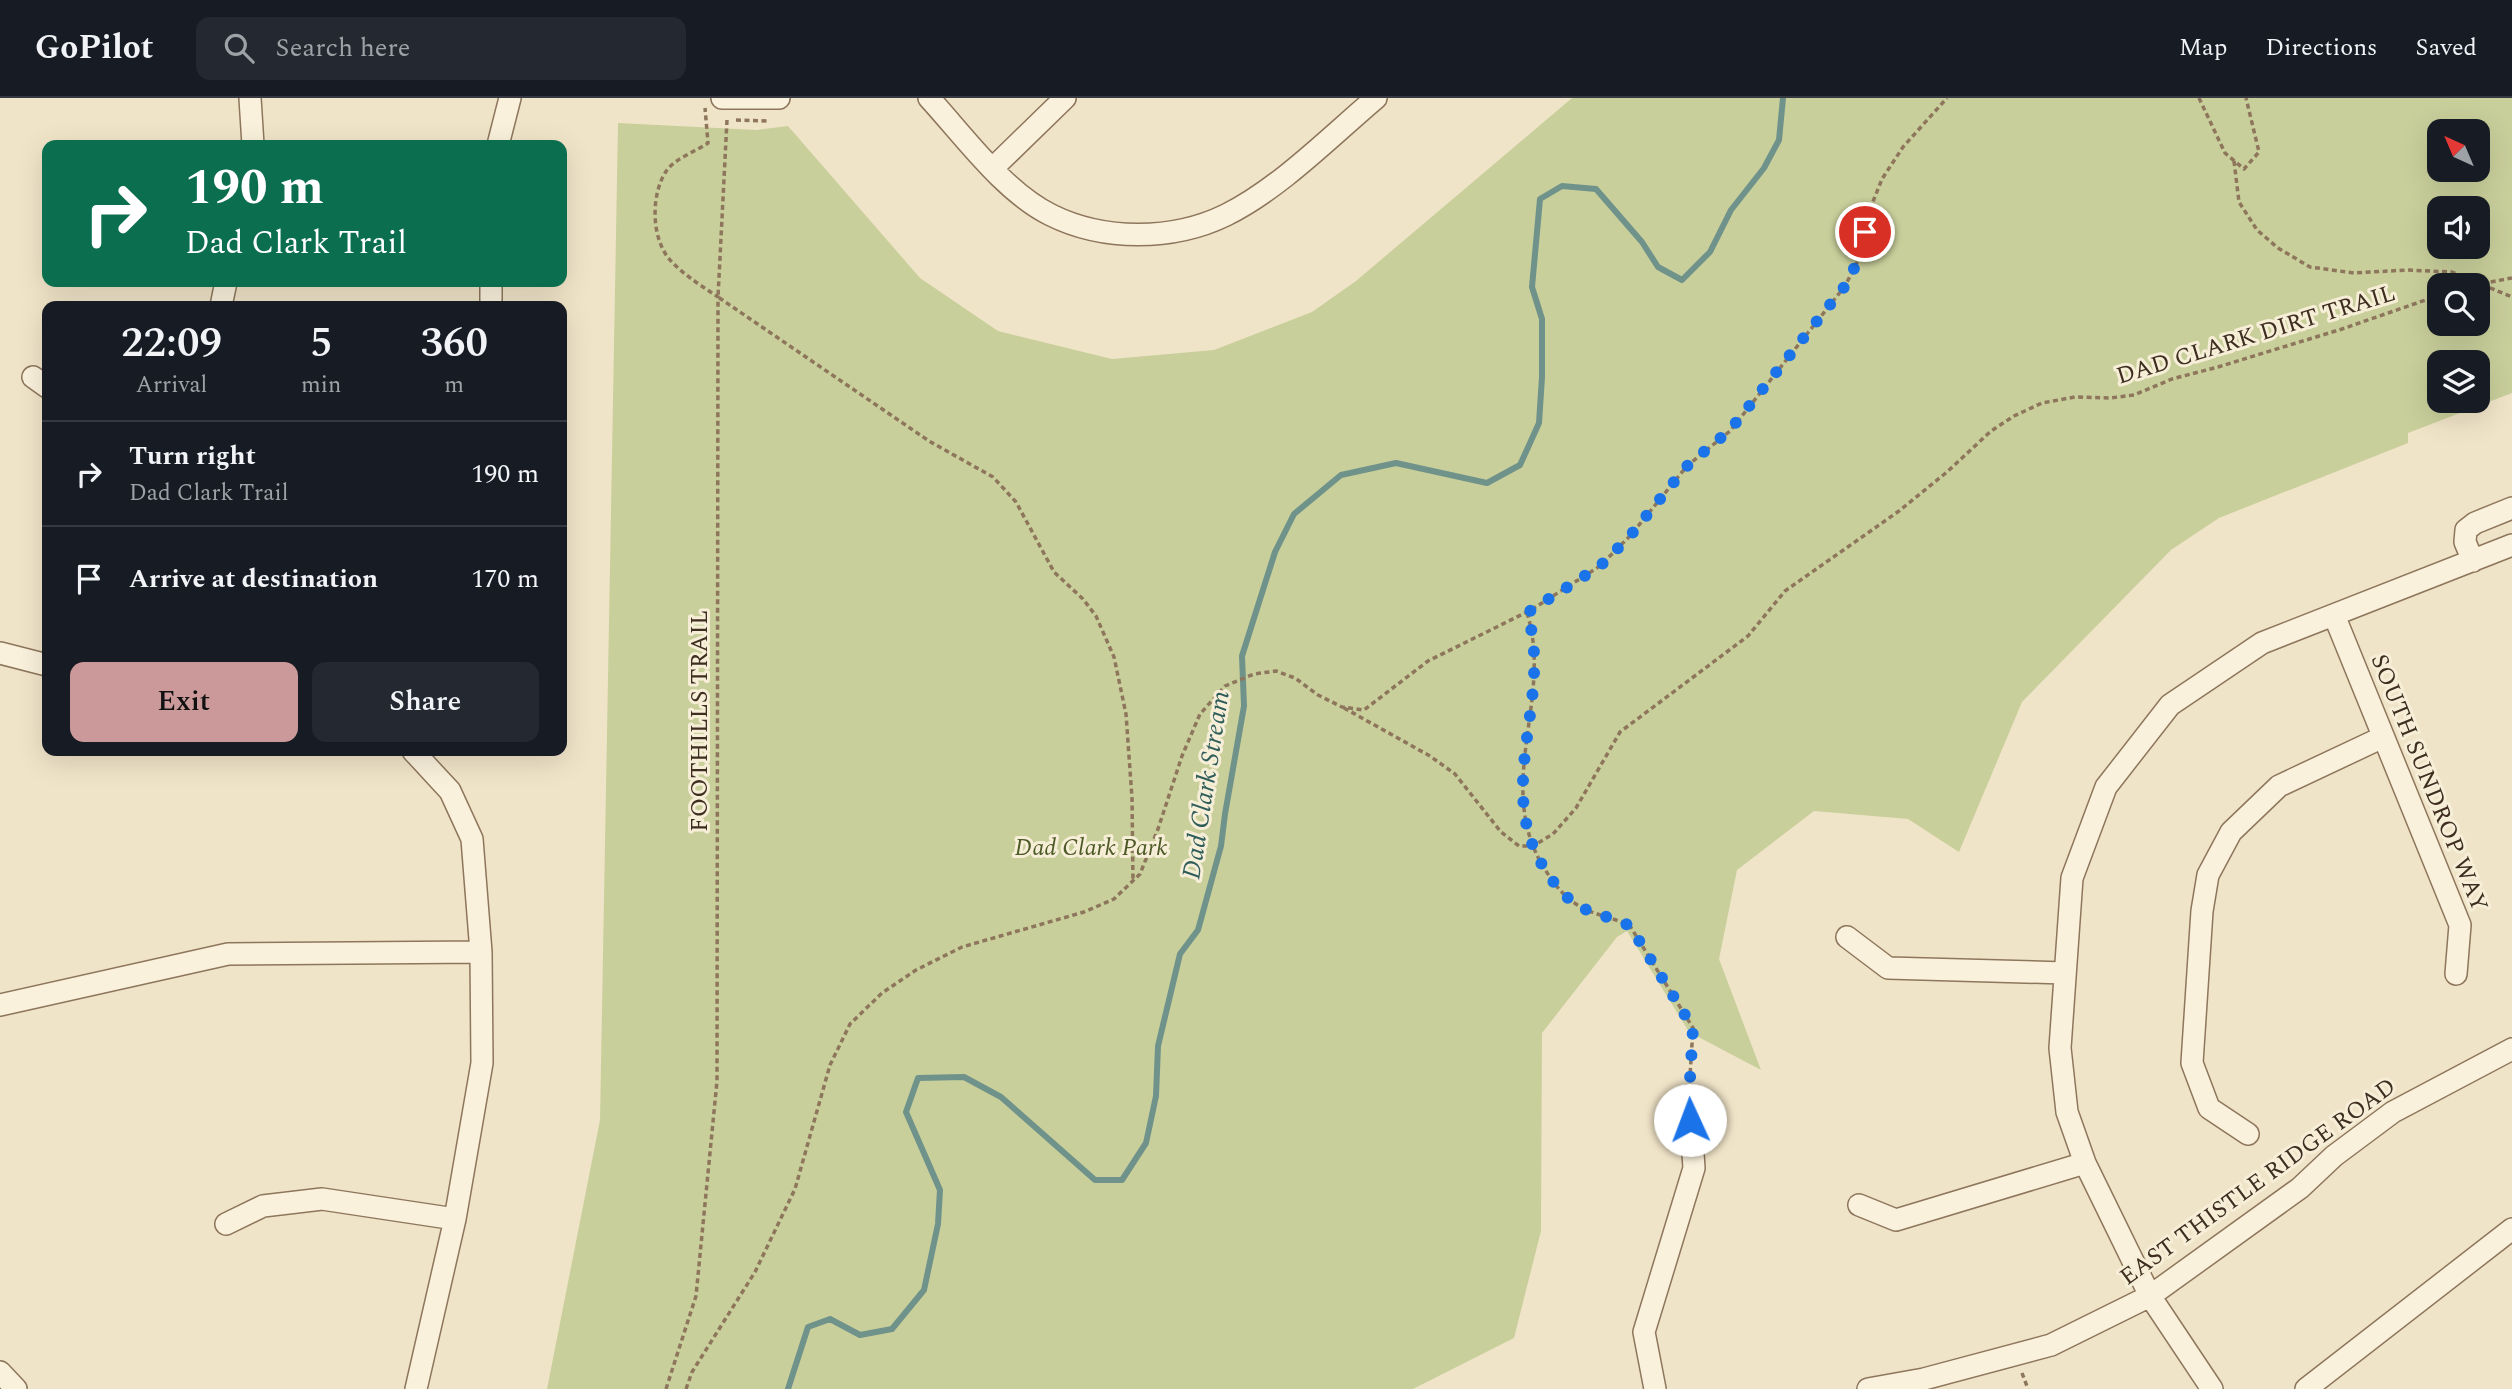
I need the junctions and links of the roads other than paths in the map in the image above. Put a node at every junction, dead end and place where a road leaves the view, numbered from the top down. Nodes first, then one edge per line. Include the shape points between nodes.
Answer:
1 (250, 98) edge
2 (510, 98) edge
3 (722, 98) edge
4 (779, 98) edge
5 (929, 98) edge
6 (1065, 98) edge
7 (1376, 98) edge
8 (253, 140) edge
9 (499, 140) edge
10 (993, 168) junction
11 (2512, 508) edge
12 (2512, 545) edge
13 (2473, 561) junction
14 (2334, 615) junction
15 (0, 653) edge
16 (42, 664) edge
17 (2383, 737) junction
18 (418, 756) edge
19 (1847, 937) dead end
20 (481, 951) junction
21 (2065, 973) junction
22 (2456, 974) dead end
23 (0, 1005) edge
24 (2512, 1049) edge
25 (1689, 1096) road end
26 (2248, 1134) dead end
27 (2085, 1163) junction
28 (1859, 1205) dead end
29 (455, 1219) junction
30 (226, 1224) dead end
31 (2510, 1236) edge
32 (2150, 1296) junction
33 (1951, 1381) edge
34 (416, 1389) edge
35 (1655, 1389) edge
36 (1868, 1389) edge
37 (2211, 1389) edge
38 (2306, 1389) edge

1 - 8 street
2 - 9 street
3 - 4 street
5 - 10 street
6 - 10 street
7 - 10 street via 1271,187 1225,216 1176,232 1125,235 1089,229 1050,215
11 - 13 street via 2466,530 2465,542
12 - 13 street
13 - 14 street
14 - 17 street, SOUTH SUNDROP WAY
14 - 21 street via 2262,643 2170,705 2106,788 2072,878
15 - 16 street
17 - 22 street, SOUTH SUNDROP WAY via 2460,925
17 - 26 street via 2278,786 2231,832 2208,875 2192,1063 2209,1108
18 - 20 street via 450,791 472,839
19 - 21 street via 1888,968
20 - 23 street via 228,954
20 - 29 street via 482,1063
21 - 27 street via 2060,1048 2067,1112
24 - 32 street, EAST THISTLE RIDGE ROAD via 2393,1112 2300,1188
25 - 35 street via 1694,1168 1644,1332
27 - 28 street via 1896,1220
27 - 32 street
29 - 30 street via 322,1199 263,1206
29 - 34 street
31 - 38 street
32 - 33 street, EAST THISTLE RIDGE ROAD via 2051,1345
32 - 37 street
33 - 36 street, EAST THISTLE RIDGE ROAD

